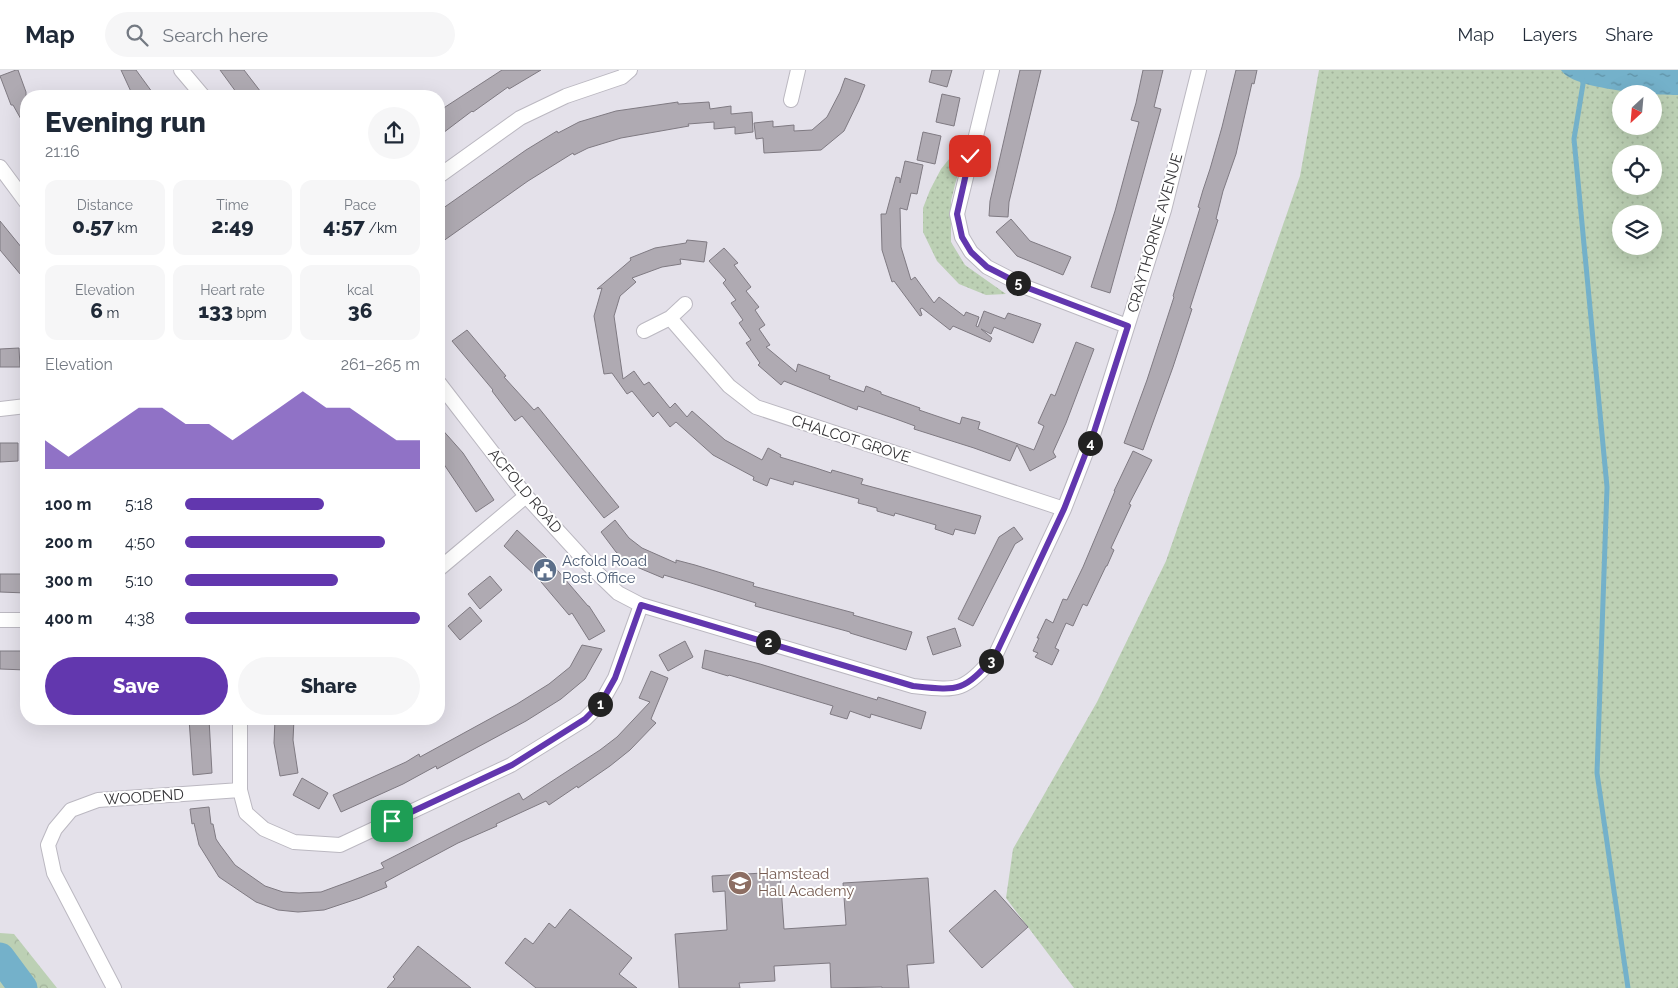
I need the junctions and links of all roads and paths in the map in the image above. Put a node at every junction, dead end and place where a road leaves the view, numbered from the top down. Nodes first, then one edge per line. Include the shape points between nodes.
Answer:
1 (181, 70) edge
2 (630, 70) edge
3 (798, 70) edge
4 (992, 70) edge
5 (1199, 70) edge
6 (198, 90) edge
7 (791, 100) dead end
8 (0, 167) edge
9 (445, 172) edge
10 (20, 194) edge
11 (684, 304) dead end
12 (670, 318) junction
13 (1128, 326) junction
14 (644, 331) dead end
15 (445, 392) edge
16 (20, 407) edge
17 (0, 409) edge
18 (526, 496) junction
19 (1064, 509) junction
20 (445, 564) edge
21 (641, 605) junction
22 (0, 620) edge
23 (20, 620) edge
24 (962, 687) joint
25 (240, 725) edge
26 (240, 790) junction
27 (114, 988) edge

1 - 6 street
2 - 9 street via 622,77 566,96 520,118
3 - 7 street
4 - 13 street via 957,214 962,237 971,252 987,267 1028,288
5 - 13 street, CRAYTHORNE AVENUE via 1164,210
8 - 10 street
11 - 12 street
12 - 14 street
12 - 19 street, CHALCOT GROVE via 729,386 756,407
13 - 19 street, CRAYTHORNE AVENUE via 1094,432
15 - 18 street, ACFOLD ROAD
16 - 17 street
18 - 20 street
18 - 21 street, ACFOLD ROAD via 618,593
19 - 24 street, CRAYTHORNE AVENUE via 995,656
21 - 24 street, ACFOLD ROAD via 913,686
21 - 26 street via 615,678 601,703 585,719 512,765 340,846 294,842 264,829 246,812
22 - 23 street
25 - 26 street
26 - 27 street, WOODEND via 98,800 71,810 55,829 48,845 54,873

